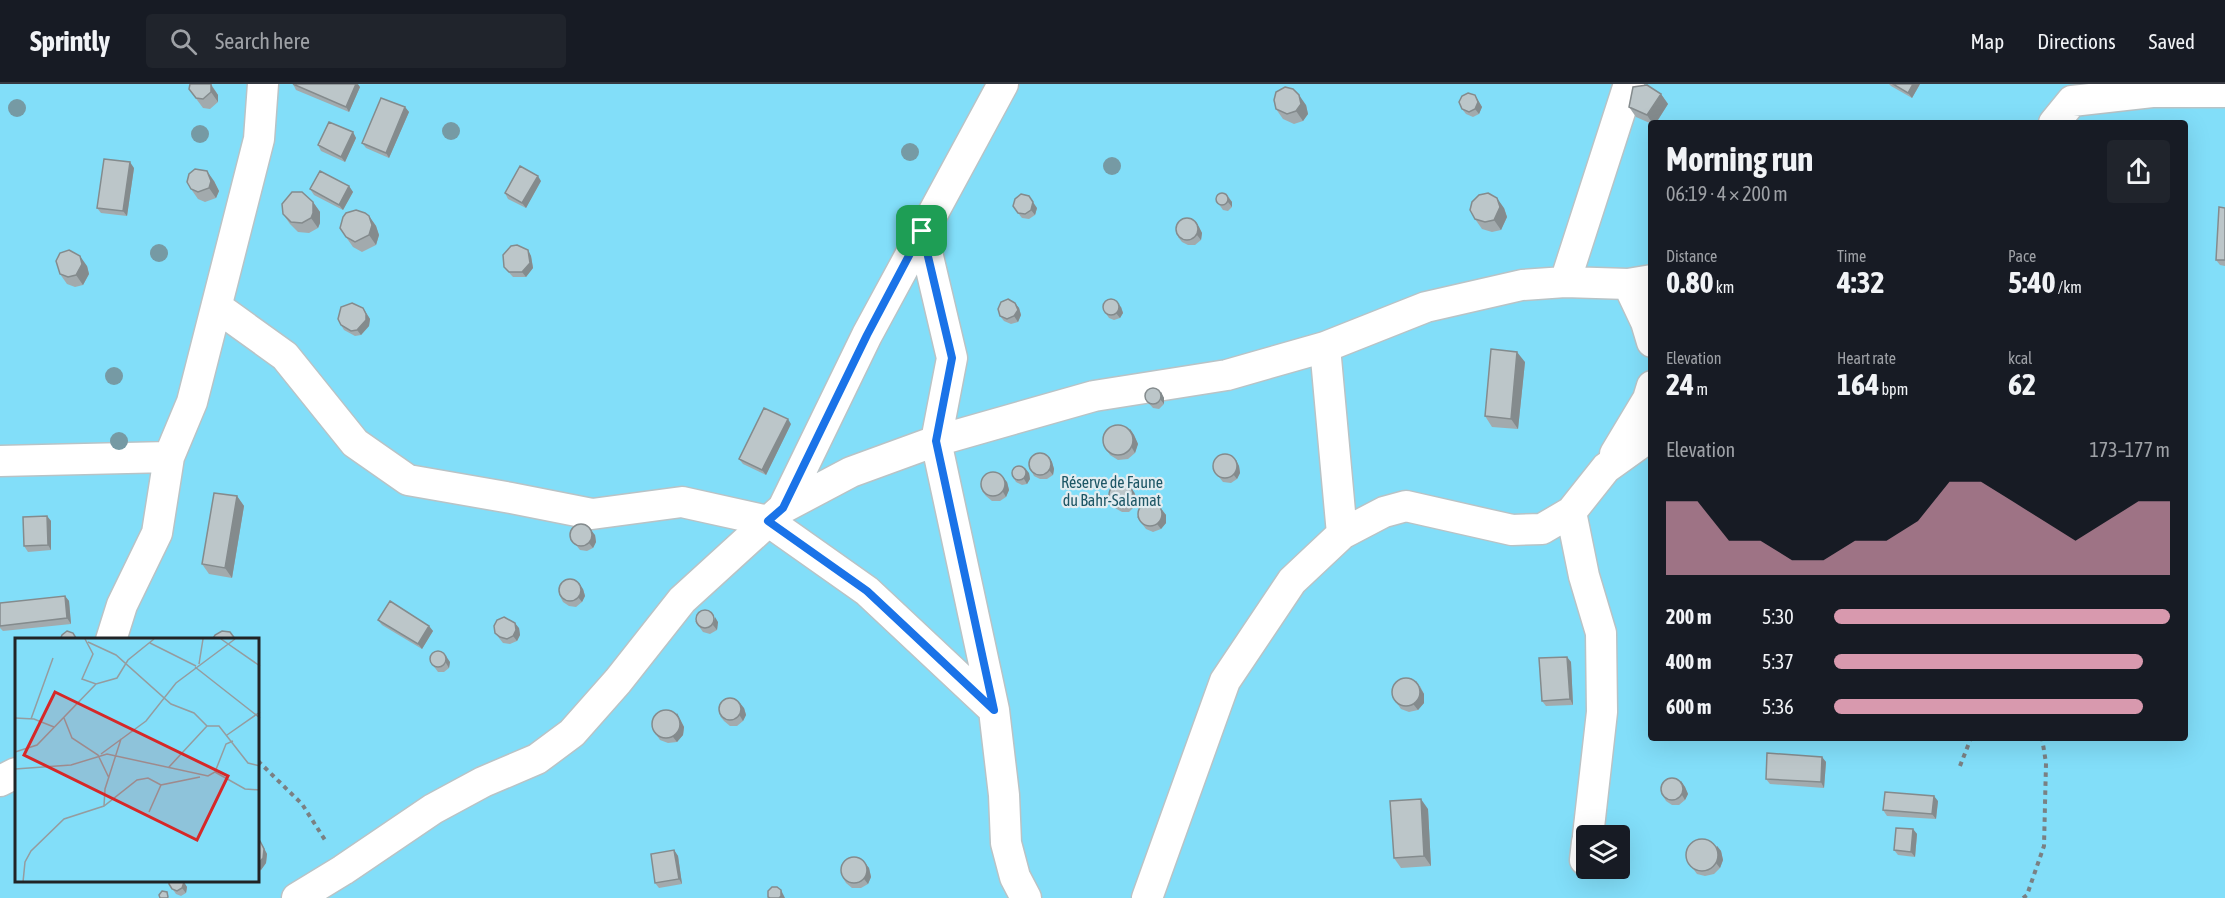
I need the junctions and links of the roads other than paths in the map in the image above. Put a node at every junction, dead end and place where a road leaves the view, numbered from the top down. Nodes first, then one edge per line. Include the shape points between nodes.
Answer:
1 (263, 84) edge
2 (1003, 84) edge
3 (1629, 84) edge
4 (2225, 92) edge
5 (2065, 102) edge
6 (922, 231) junction
7 (1565, 282) junction
8 (1640, 282) edge
9 (217, 307) junction
10 (1648, 329) edge
11 (1325, 347) junction
12 (1648, 399) edge
13 (1648, 438) edge
14 (936, 441) junction
15 (169, 457) junction
16 (0, 461) edge
17 (1606, 468) junction
18 (1571, 512) junction
19 (776, 514) junction
20 (1342, 534) junction
21 (112, 638) edge
22 (994, 710) junction
23 (15, 774) edge
24 (0, 781) edge
25 (1589, 825) edge
26 (297, 898) edge
27 (1026, 898) edge
28 (1147, 898) edge

1 - 9 street via 259,139
2 - 6 street
3 - 7 street
4 - 5 street via 2152,92
6 - 14 street via 952,358
6 - 19 street
7 - 8 street
7 - 11 street via 1522,285 1426,307
8 - 10 street
9 - 15 street via 192,402
9 - 19 street via 285,356 355,443 408,480 592,514 682,502
11 - 14 street via 1227,375 1094,396
11 - 20 street
12 - 17 street
13 - 17 street
14 - 19 street via 851,472
14 - 22 street
15 - 16 street
15 - 21 street via 157,533 122,605
17 - 18 street
18 - 20 street via 1542,529 1512,530 1406,506 1384,512
18 - 25 street via 1601,633 1602,712
19 - 22 street via 867,591
19 - 26 street via 682,600 572,733 537,759 433,809
20 - 28 street via 1292,581 1225,681
22 - 27 street via 1006,843 1015,877
23 - 24 street

